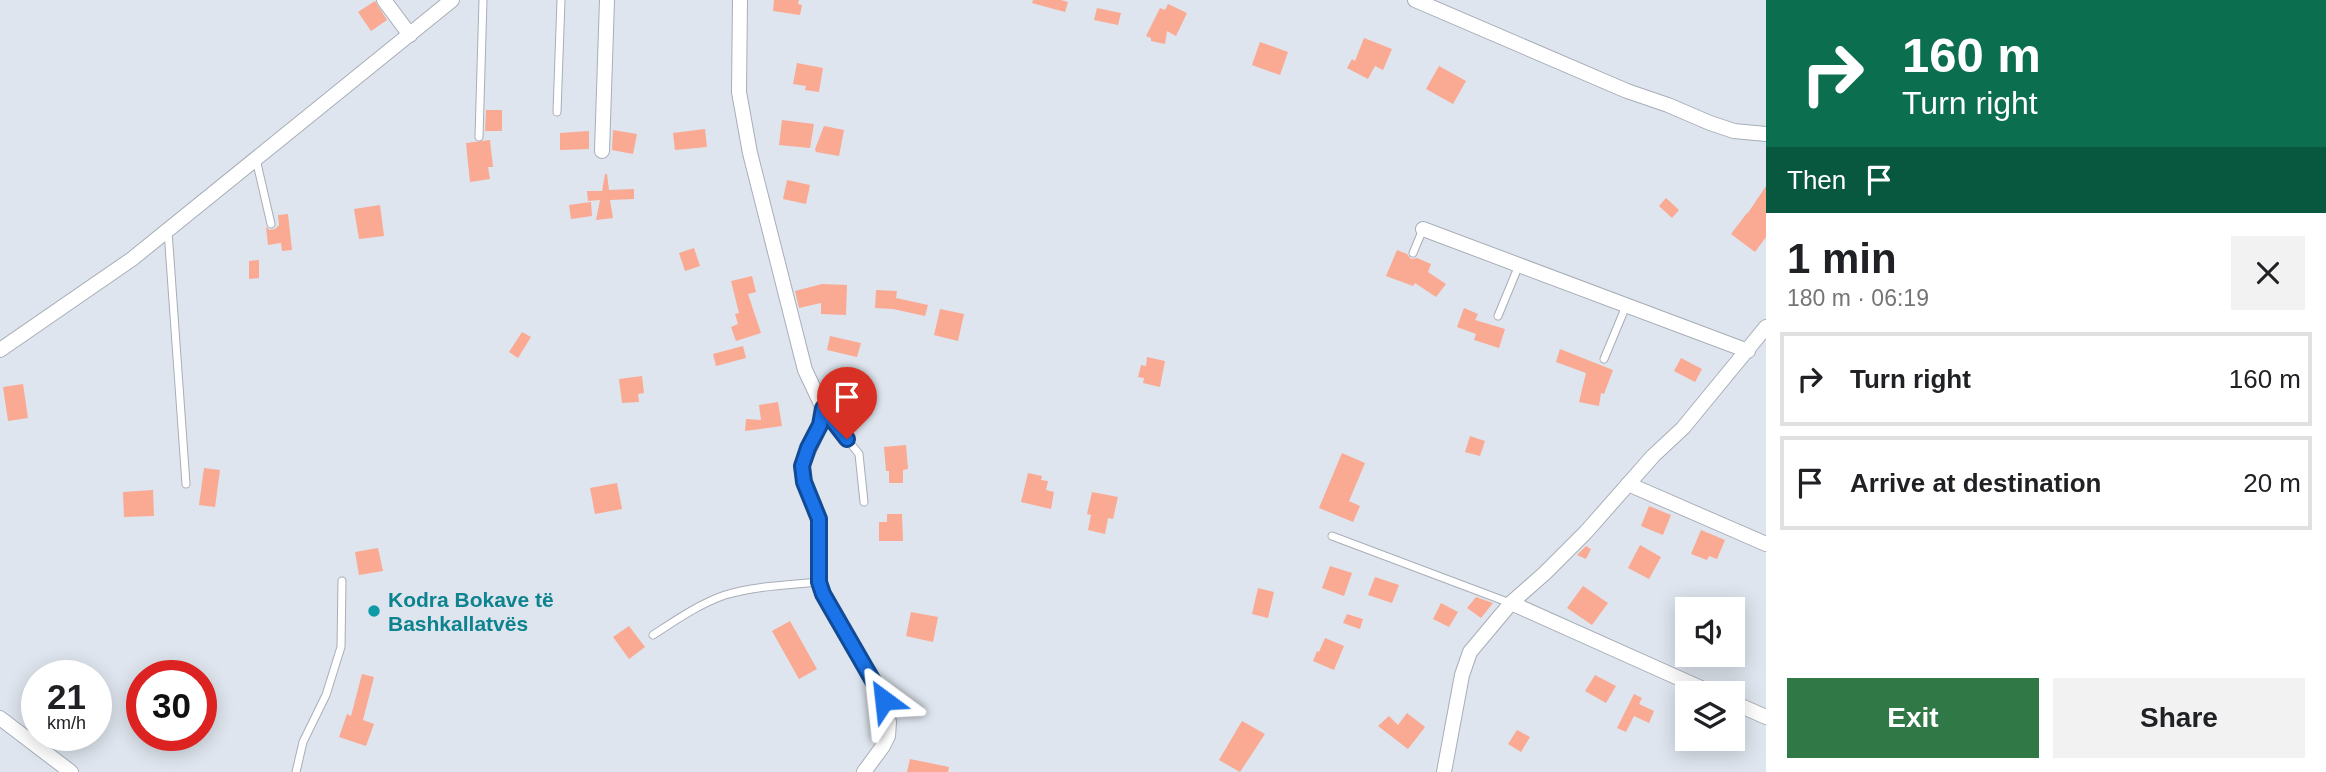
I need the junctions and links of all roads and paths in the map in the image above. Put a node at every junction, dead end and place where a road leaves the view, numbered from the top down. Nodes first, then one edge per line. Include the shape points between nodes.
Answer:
1 (384, 0) edge
2 (453, 0) edge
3 (483, 0) edge
4 (561, 0) edge
5 (607, 0) edge
6 (740, 0) edge
7 (1415, 0) edge
8 (410, 35) junction
9 (557, 112) dead end
10 (1766, 134) edge
11 (479, 137) dead end
12 (603, 151) dead end
13 (256, 158) junction
14 (271, 223) dead end
15 (1423, 229) joint
16 (167, 231) junction
17 (1413, 253) dead end
18 (1519, 264) junction
19 (1626, 305) junction
20 (1498, 316) dead end
21 (1766, 327) edge
22 (0, 350) edge
23 (1748, 351) junction
24 (1604, 359) dead end
25 (823, 408) junction
26 (186, 484) dead end
27 (1628, 484) junction
28 (864, 502) dead end
29 (1332, 536) dead end
30 (1766, 544) edge
31 (342, 581) dead end
32 (819, 582) junction
33 (1511, 603) junction
34 (653, 635) dead end
35 (1686, 681) edge
36 (1745, 708) edge
37 (1766, 717) edge
38 (0, 718) edge
39 (71, 772) edge
40 (296, 772) edge
41 (864, 772) edge
42 (1444, 772) edge

1 - 8 street
2 - 8 street
3 - 11 lane
4 - 9 lane
5 - 12 street
6 - 25 street via 739,92 750,153 805,370
7 - 10 street via 1710,123
8 - 13 street
13 - 14 lane
13 - 16 street
15 - 17 lane
15 - 18 street
16 - 22 street
16 - 26 lane
18 - 19 street
18 - 20 lane
19 - 23 street
19 - 24 lane
21 - 23 street
23 - 27 street
25 - 28 lane via 859,454
25 - 32 street via 802,466 819,519
27 - 30 street
27 - 33 street via 1586,532
29 - 33 lane
31 - 40 lane via 341,647 326,695 303,742
32 - 34 lane via 757,587 724,596
32 - 41 street via 887,712 888,736
33 - 35 street
33 - 42 street via 1469,652
36 - 37 street
38 - 39 street

